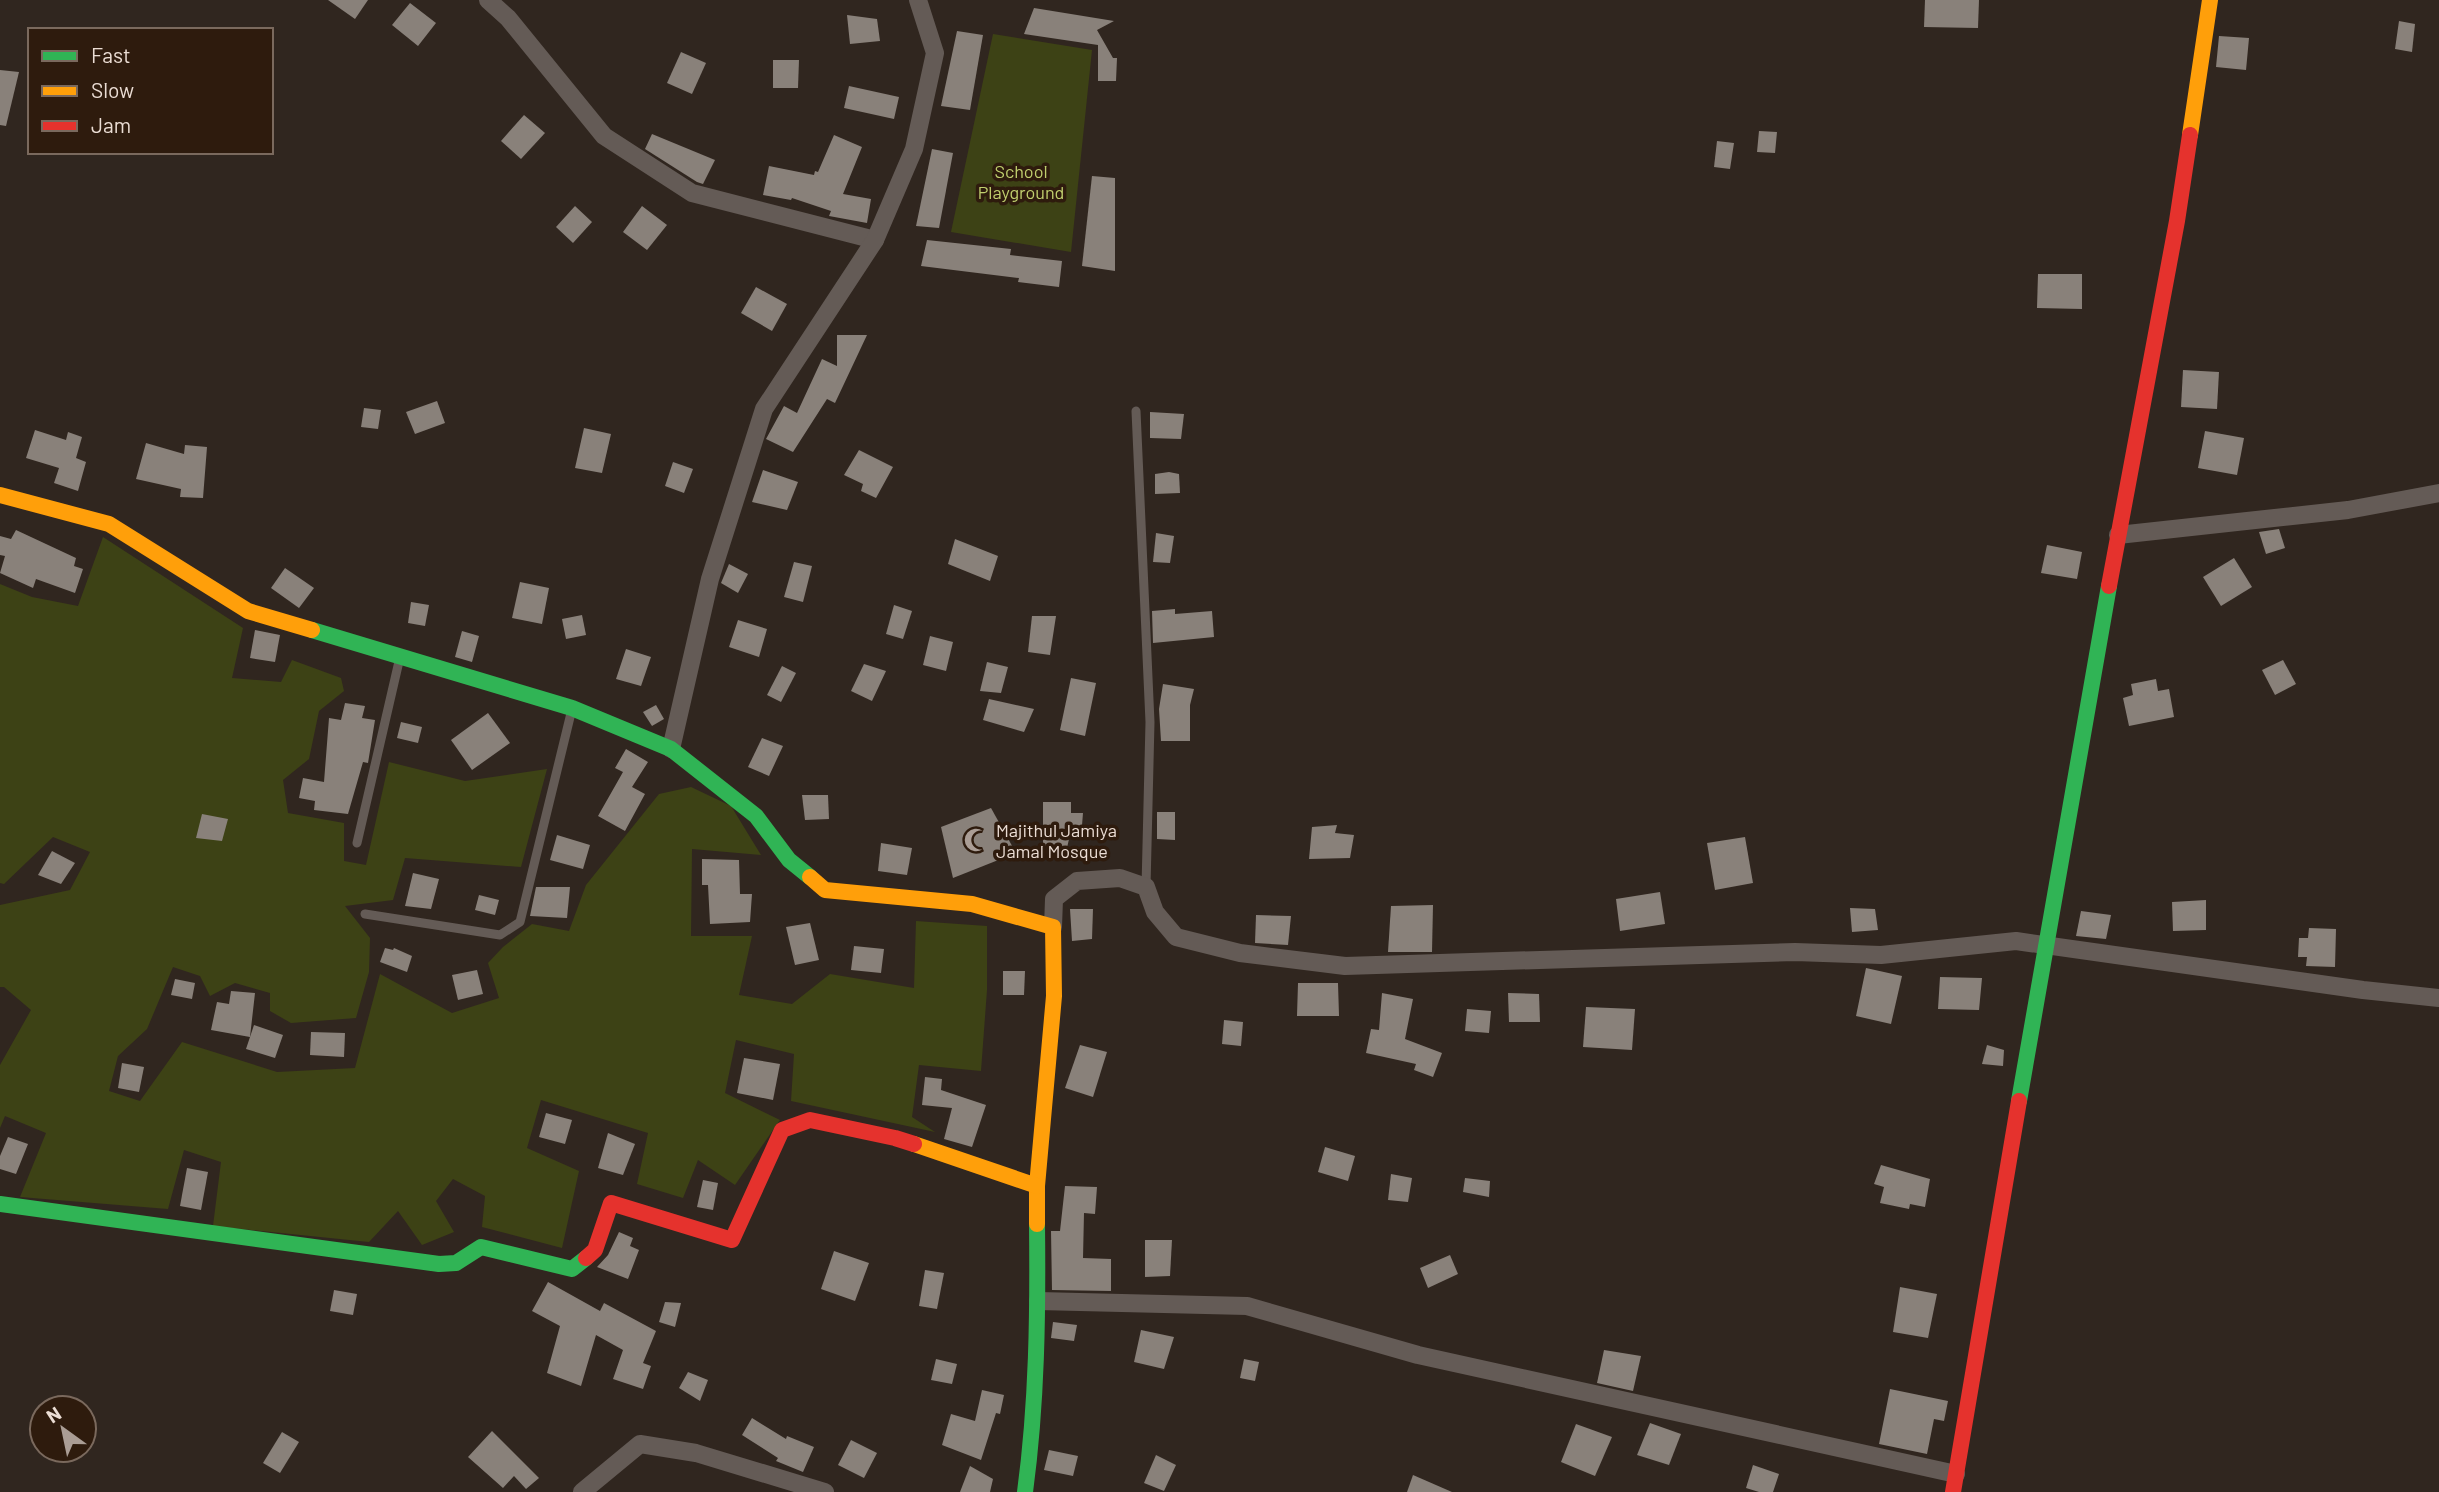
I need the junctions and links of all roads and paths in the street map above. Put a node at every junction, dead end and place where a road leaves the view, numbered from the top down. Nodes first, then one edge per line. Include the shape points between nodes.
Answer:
1 (488, 0) edge
2 (918, 0) edge
3 (2210, 0) edge
4 (875, 240) junction
5 (1136, 411) dead end
6 (2439, 493) edge
7 (0, 495) edge
8 (2118, 536) junction
9 (400, 655) junction
10 (572, 708) junction
11 (671, 749) junction
12 (357, 843) dead end
13 (1146, 887) junction
14 (365, 914) dead end
15 (1053, 927) junction
16 (2046, 944) junction
17 (2439, 998) edge
18 (1037, 1186) junction
19 (0, 1204) edge
20 (1038, 1301) junction
21 (1955, 1483) edge
22 (582, 1492) edge
23 (825, 1492) edge
24 (1025, 1492) edge

1 - 4 street via 508,18 604,136 692,192
2 - 4 street via 935,53 914,149
3 - 8 street via 2177,221
4 - 11 street via 764,409 710,579
5 - 13 lane via 1150,722
6 - 8 street via 2348,510
7 - 9 street via 109,524 248,611
8 - 16 street
9 - 10 street
9 - 12 lane
10 - 11 street
10 - 14 lane via 520,922 500,935
11 - 15 street via 756,816 789,860 825,890 972,904
13 - 15 street via 1120,878 1077,881 1054,899
13 - 16 street via 1155,912 1176,937 1240,953 1345,966 1795,951 1881,955 2016,941
15 - 18 street via 1054,996
16 - 17 street
16 - 21 street
18 - 19 street via 895,1138 810,1120 782,1130 732,1240 611,1203 595,1250 572,1269 481,1247 456,1263 439,1264
18 - 20 street
20 - 21 street via 1247,1306 1418,1355
20 - 24 street via 1033,1435
22 - 23 street via 640,1444 696,1453

